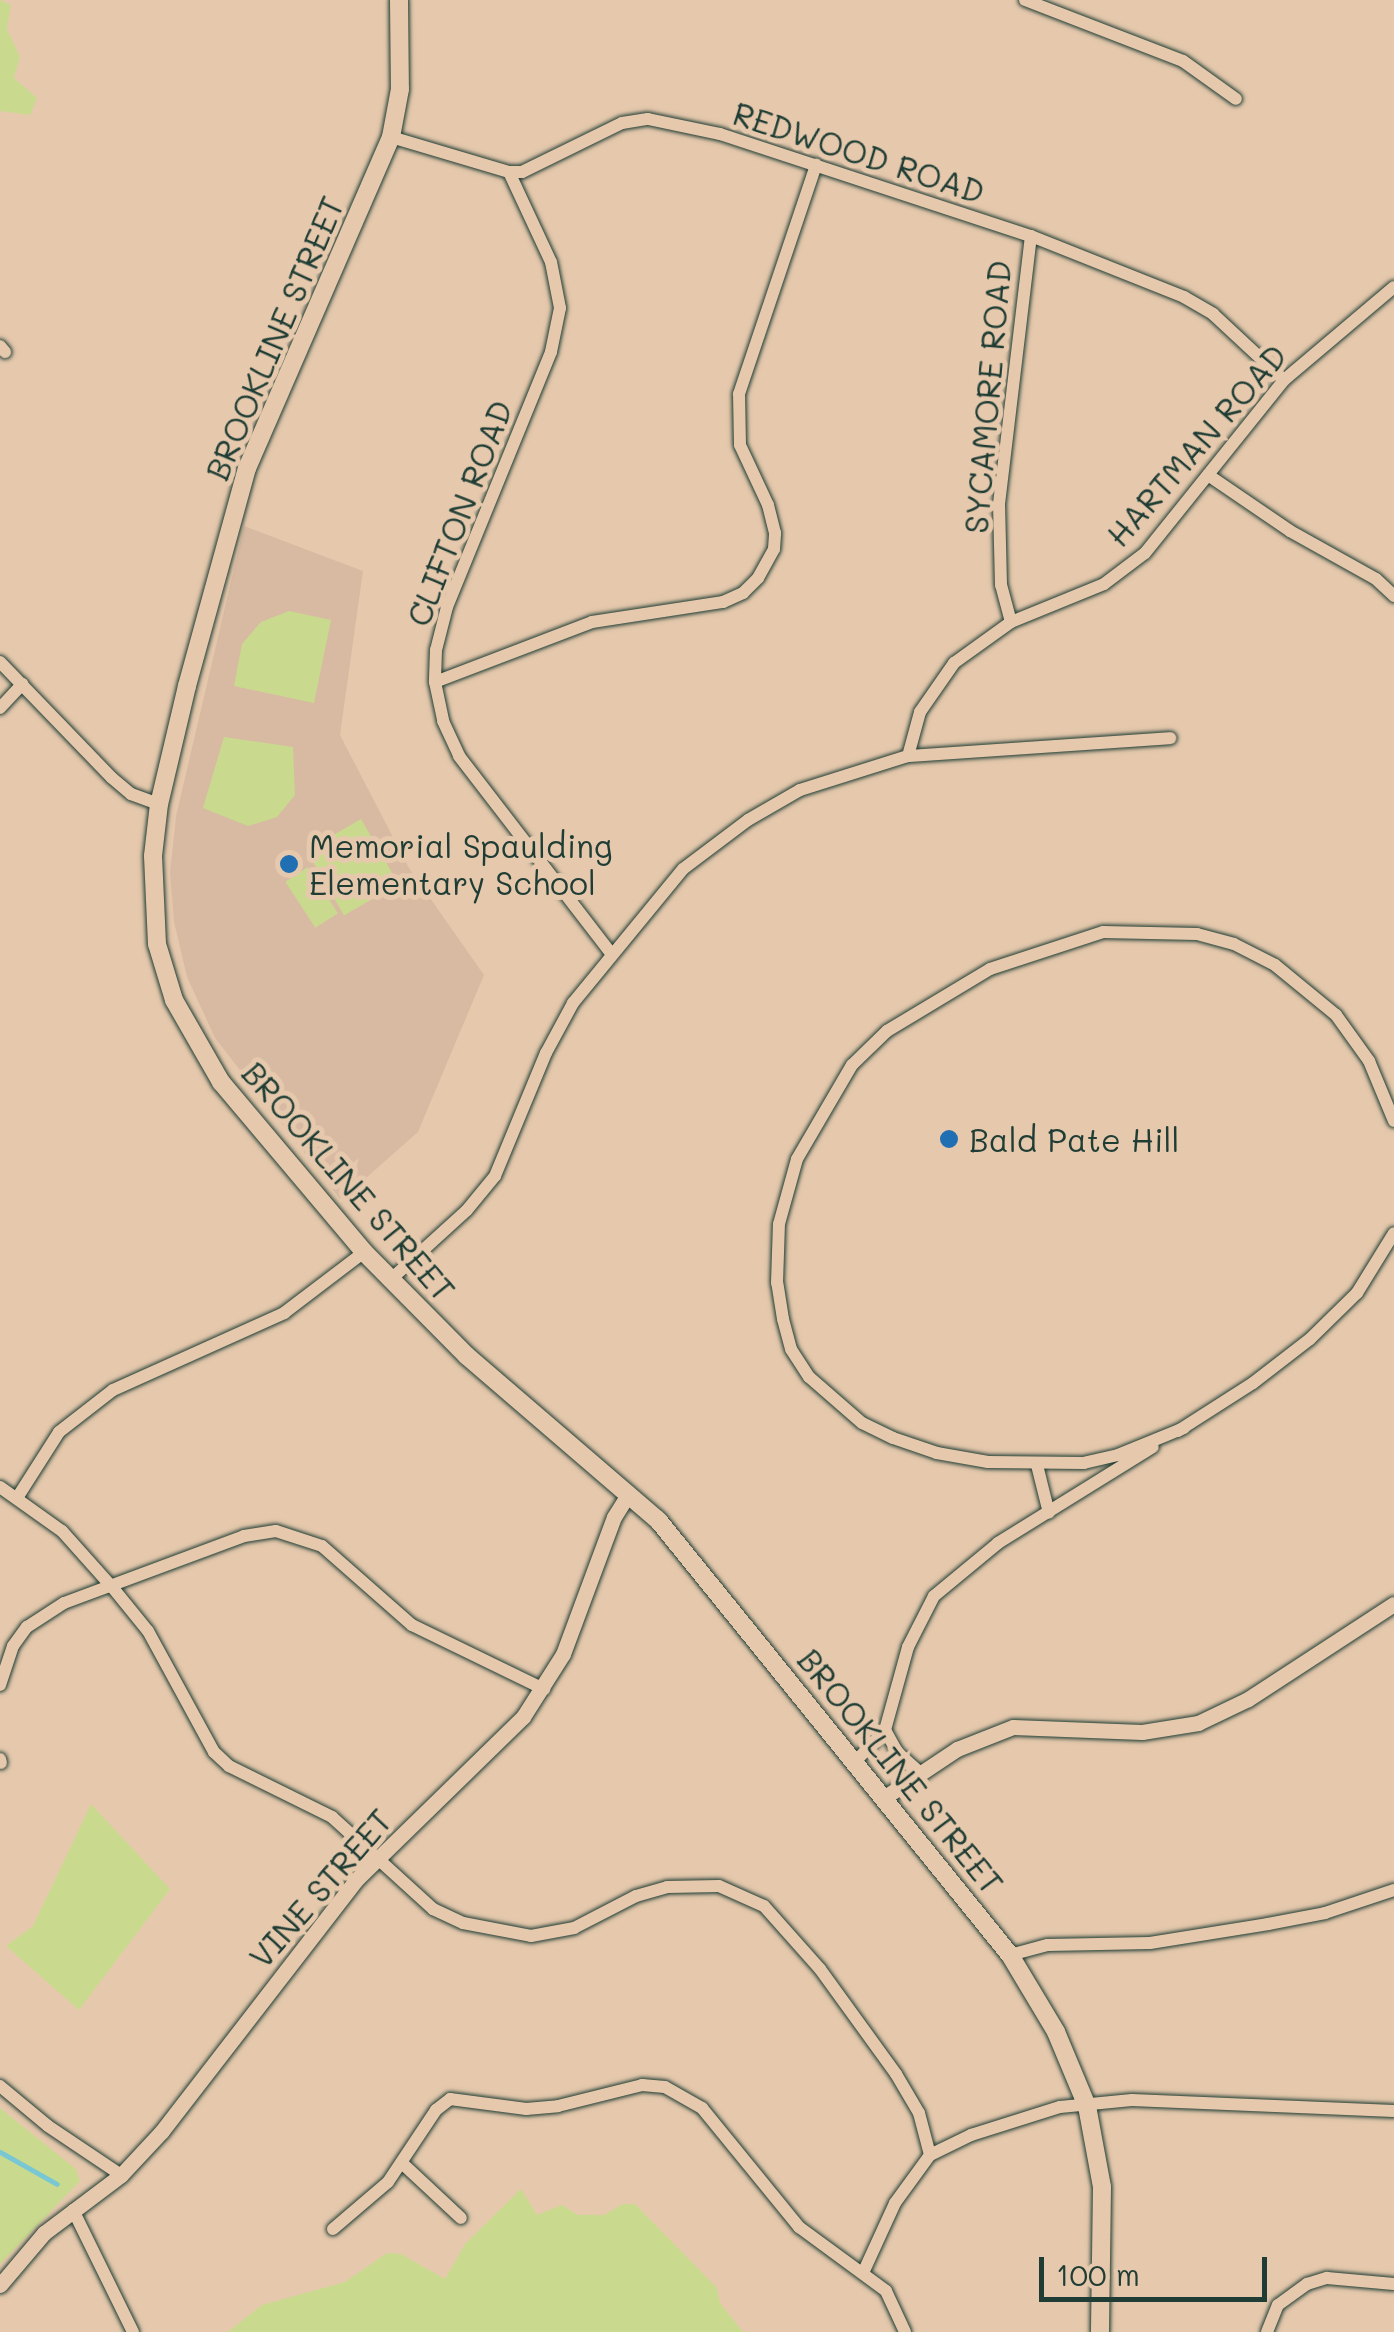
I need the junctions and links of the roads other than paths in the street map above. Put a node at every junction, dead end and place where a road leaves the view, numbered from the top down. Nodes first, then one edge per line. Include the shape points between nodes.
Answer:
1 (399, 0) edge
2 (1025, 0) edge
3 (1236, 98) dead end
4 (391, 136) junction
5 (816, 165) junction
6 (509, 172) junction
7 (1031, 236) junction
8 (1394, 287) edge
9 (1284, 380) junction
10 (1208, 474) junction
11 (1394, 596) edge
12 (1011, 622) junction
13 (0, 662) edge
14 (436, 682) junction
15 (22, 684) junction
16 (0, 708) edge
17 (1170, 738) dead end
18 (908, 756) junction
19 (160, 804) junction
20 (610, 952) junction
21 (1394, 1121) edge
22 (1394, 1233) edge
23 (364, 1252) junction
24 (389, 1281) junction
25 (1184, 1428) junction
26 (1037, 1465) junction
27 (0, 1487) edge
28 (629, 1493) junction
29 (17, 1498) junction
30 (1050, 1512) junction
31 (113, 1588) junction
32 (1394, 1604) edge
33 (0, 1685) edge
34 (544, 1690) junction
35 (885, 1730) junction
36 (853, 1764) junction
37 (920, 1772) junction
38 (885, 1798) junction
39 (378, 1856) junction
40 (1394, 1890) edge
41 (1010, 1955) junction
42 (0, 2086) edge
43 (1088, 2106) junction
44 (1394, 2111) edge
45 (930, 2156) junction
46 (403, 2164) junction
47 (122, 2174) junction
48 (73, 2210) junction
49 (461, 2218) dead end
50 (333, 2230) dead end
51 (863, 2273) junction
52 (1394, 2284) edge
53 (0, 2286) edge
54 (134, 2332) edge
55 (905, 2332) edge
56 (1100, 2332) edge
57 (1268, 2332) edge

1 - 4 main road, BROOKLINE STREET via 400,89
2 - 3 street via 1183,61
4 - 6 street
4 - 19 main road, BROOKLINE STREET via 247,468
5 - 6 street, REDWOOD ROAD via 648,119 622,123 536,168
5 - 7 street, REDWOOD ROAD
5 - 14 street via 738,394 740,446 775,533 767,566 743,594 722,602 592,622
6 - 14 street, CLIFTON ROAD via 551,262 560,308 551,352 447,606
7 - 9 street, REDWOOD ROAD via 1184,297 1213,314
7 - 12 street, SYCAMORE ROAD via 1000,504 1001,585
8 - 9 street, HARTMAN ROAD
9 - 10 street, HARTMAN ROAD
10 - 11 street via 1274,522 1376,578
10 - 12 street, HARTMAN ROAD via 1144,553 1104,584
12 - 18 street, HARTMAN ROAD via 954,663 931,691 910,735
13 - 15 street
14 - 20 street, CLIFTON ROAD via 459,756
15 - 16 street
15 - 19 street via 122,786
17 - 18 street
18 - 20 street via 800,790 748,820 683,869
19 - 23 main road, BROOKLINE STREET via 154,910 174,1000 221,1082
20 - 24 street via 546,1053 494,1176
21 - 26 street via 1370,1061 1336,1015 1275,964 1198,934 1103,932 1052,946 990,969 886,1031 852,1065 798,1159 780,1224 777,1283 792,1349 832,1400 893,1438 937,1453
22 - 25 street via 1357,1293 1310,1339
23 - 24 main road, BROOKLINE STREET
23 - 29 street via 284,1312 113,1390 59,1432
24 - 28 main road, BROOKLINE STREET
25 - 26 street via 1118,1455
25 - 30 street
26 - 30 street
27 - 29 street
28 - 34 street, VINE STREET
28 - 36 main road, BROOKLINE STREET via 722,1596
29 - 31 street via 62,1531
30 - 35 street via 998,1543 934,1596 908,1647
31 - 33 street via 64,1603 26,1627 12,1646
31 - 34 street via 244,1536 288,1534 322,1546 412,1624
31 - 39 street via 148,1631 214,1752 229,1766 332,1816
32 - 37 street via 1248,1699 1198,1723 1142,1732 1013,1727 989,1733
34 - 39 street, VINE STREET
35 - 36 street
35 - 37 street
36 - 38 main road, BROOKLINE STREET
37 - 38 street
38 - 41 main road, BROOKLINE STREET
39 - 45 street via 433,1908 463,1922 531,1936 574,1928 667,1887 718,1886 764,1906 896,2074 919,2113
39 - 47 street, VINE STREET
40 - 41 street via 1325,1914 1268,1924 1150,1943 1048,1945
41 - 43 main road, BROOKLINE STREET via 1056,2032
42 - 47 street
43 - 44 street via 1132,2100
43 - 45 street via 1017,2120
43 - 56 main road, BROOKLINE STREET via 1102,2186
45 - 51 street via 895,2202
46 - 49 street
46 - 50 street
46 - 51 street via 450,2098 526,2108 665,2086 702,2108 810,2238
47 - 48 street, VINE STREET
48 - 53 street, VINE STREET via 44,2232
48 - 54 street
51 - 55 street via 897,2307
52 - 57 street via 1327,2278 1306,2284 1278,2305

